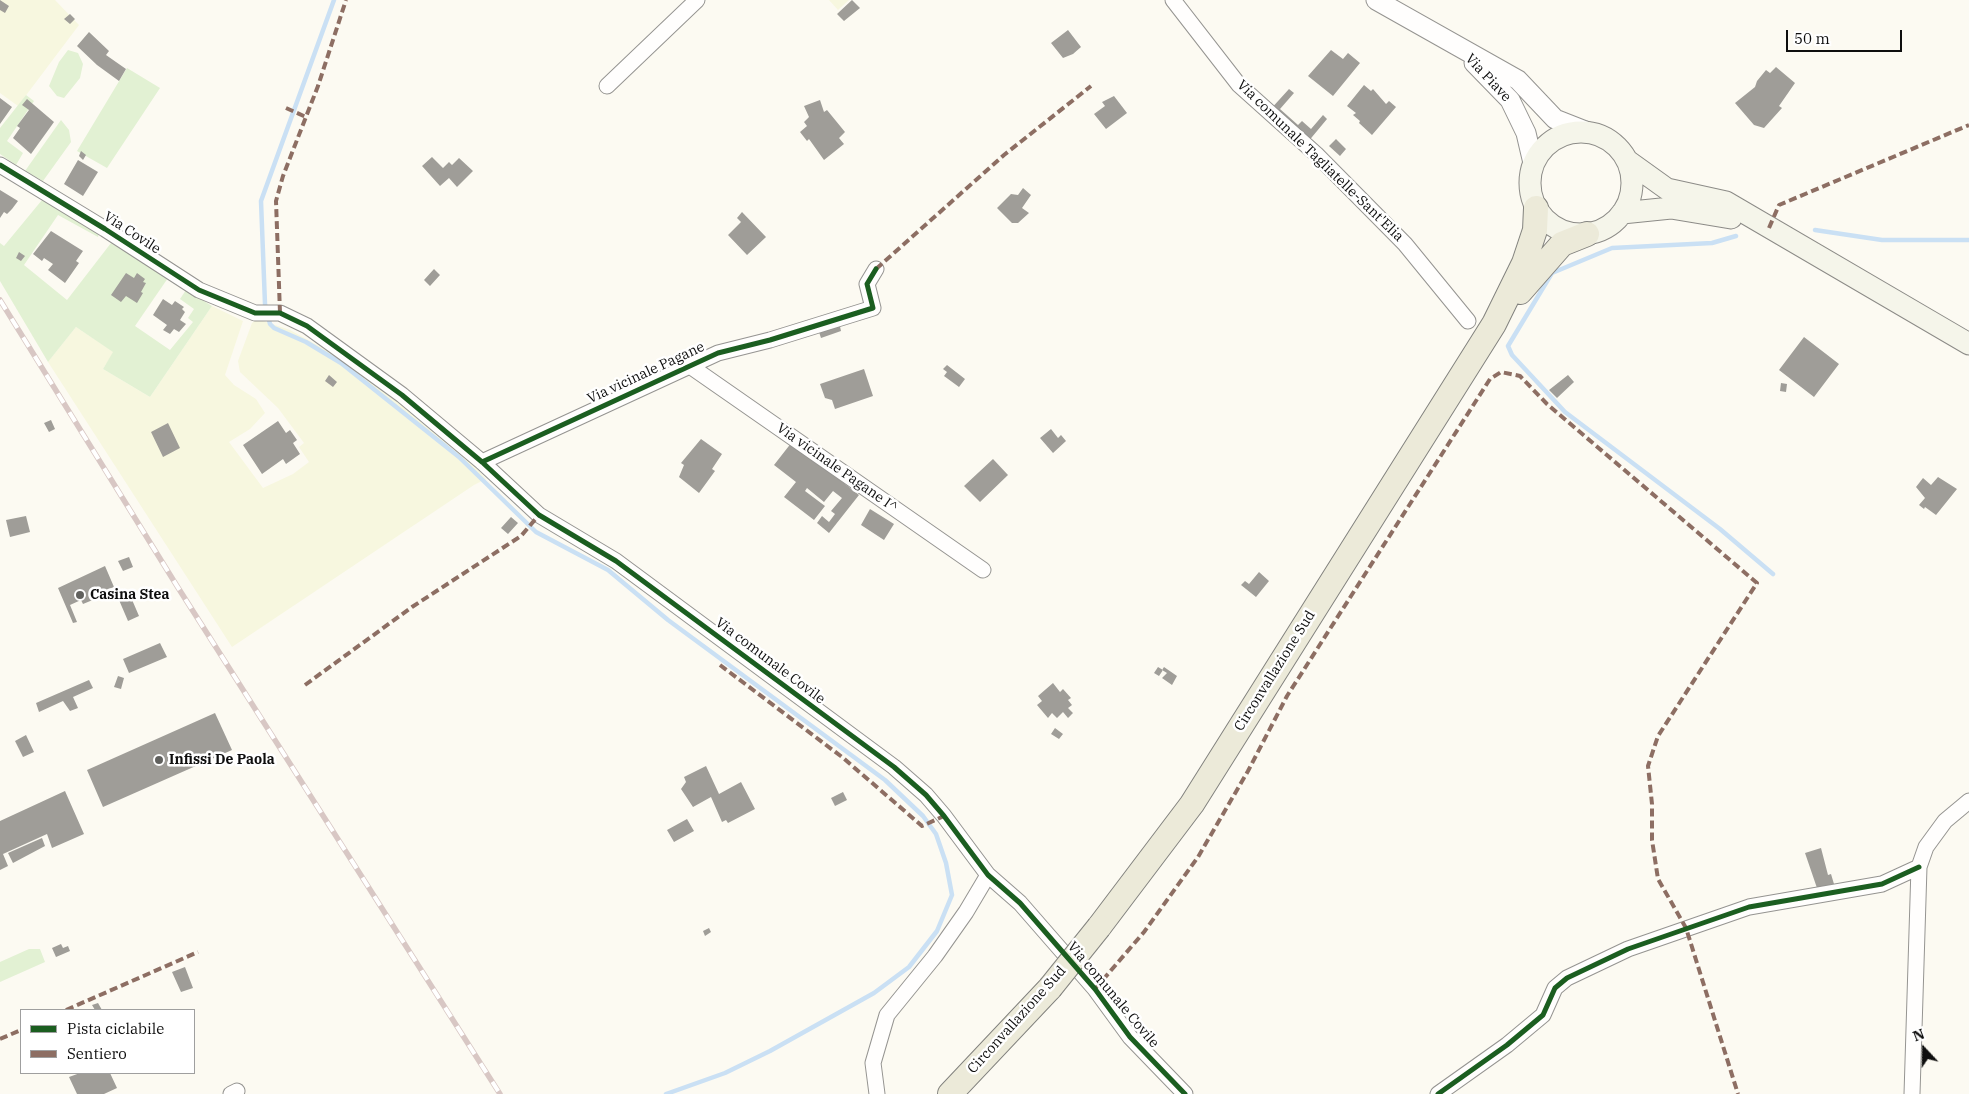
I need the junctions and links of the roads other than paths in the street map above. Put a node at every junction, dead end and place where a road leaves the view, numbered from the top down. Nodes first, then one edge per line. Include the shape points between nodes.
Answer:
1 (698, 0) edge
2 (1173, 0) edge
3 (1376, 0) edge
4 (1461, 50) junction
5 (607, 86) dead end
6 (1588, 132) junction
7 (1628, 161) junction
8 (1533, 163) junction
9 (0, 165) edge
10 (1536, 208) junction
11 (1622, 213) junction
12 (1769, 228) junction
13 (1587, 234) junction
14 (876, 269) dead end
15 (280, 313) joint
16 (1468, 321) dead end
17 (1494, 324) junction
18 (1969, 344) edge
19 (690, 366) junction
20 (482, 462) junction
21 (983, 570) dead end
22 (1969, 801) edge
23 (1919, 867) junction
24 (988, 875) junction
25 (877, 1094) edge
26 (950, 1094) edge
27 (1185, 1094) edge
28 (1438, 1094) edge
29 (1912, 1094) edge

1 - 5 street
2 - 16 street, Via comunale Tagliatelle-Sant'Elia via 1239,85 1316,154 1405,244
3 - 4 street, Via Piave
4 - 6 street, Via Piave via 1518,80 1555,119
4 - 8 street, Via Piave via 1510,100 1526,133
6 - 7 main road, Circonvallazione Sud via 1616,144
6 - 8 main road, Circonvallazione Sud via 1571,132 1555,138 1542,148
7 - 11 main road, Circonvallazione Sud via 1632,188
7 - 12 main road via 1667,189 1726,202
8 - 10 main road, Circonvallazione Sud via 1529,178 1530,194
9 - 15 street, Via Covile via 199,290 255,313
10 - 13 main road, Circonvallazione Sud via 1558,229 1572,234
10 - 17 main road, Circonvallazione Sud via 1535,230 1524,262
11 - 12 main road via 1670,208 1717,214
11 - 13 main road, Circonvallazione Sud via 1613,223
12 - 18 main road
13 - 17 main road via 1562,244
14 - 19 street, Via vicinale Pagane via 867,284 872,308 718,353
15 - 20 street, Via comunale Covile via 307,326 402,395
17 - 26 main road, Circonvallazione Sud, bridge via 1192,804 1050,988
19 - 20 street, Via vicinale Pagane
19 - 21 street, Via vicinale Pagane I^
20 - 24 street, Via comunale Covile via 539,514 616,560 894,768 926,795
22 - 23 street via 1945,821 1926,847
23 - 28 street via 1882,884 1749,907 1628,949 1567,978 1555,988 1543,1015
23 - 29 street
24 - 25 street via 966,912 887,1015 873,1063
24 - 27 street, Via comunale Covile via 1020,903 1096,989 1130,1037

